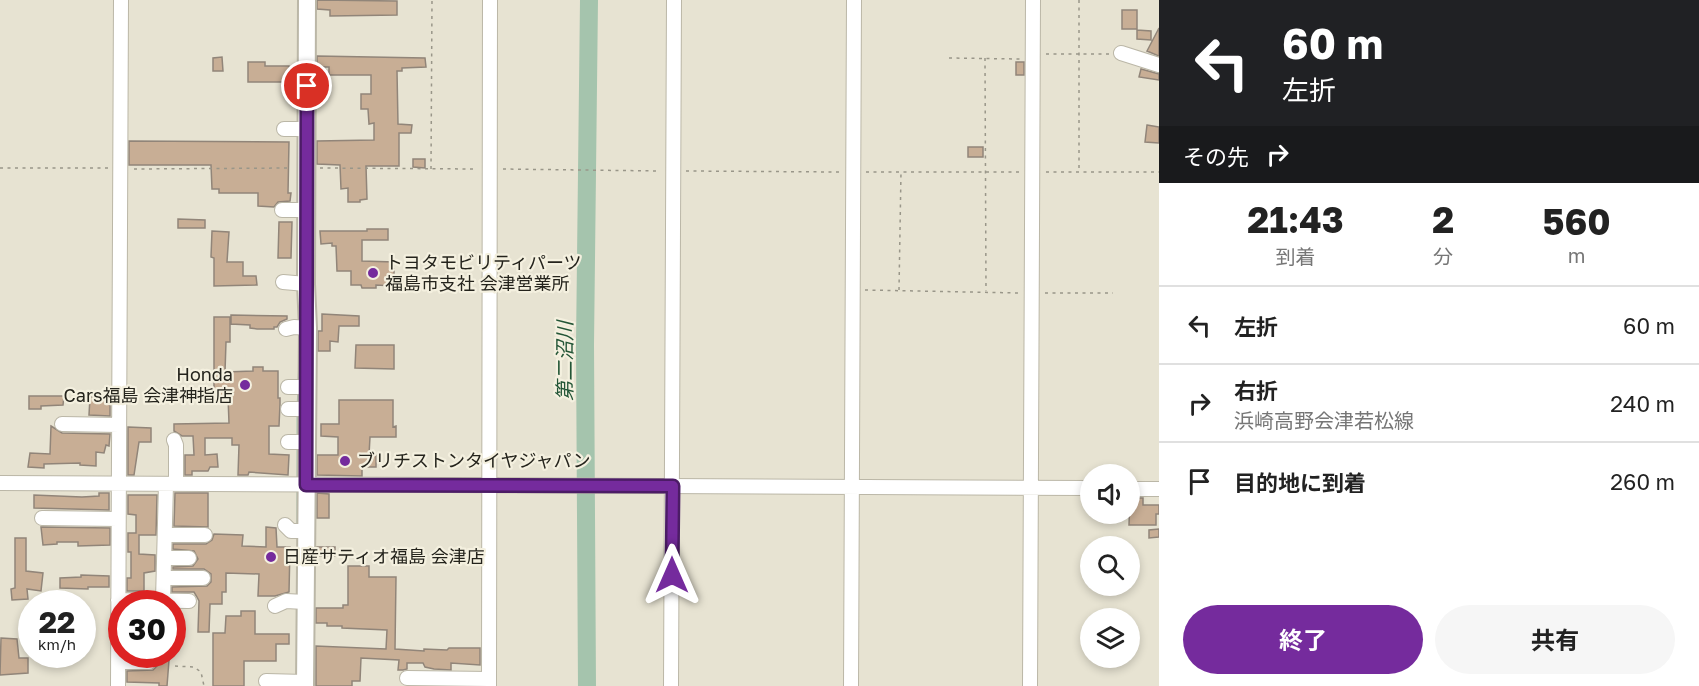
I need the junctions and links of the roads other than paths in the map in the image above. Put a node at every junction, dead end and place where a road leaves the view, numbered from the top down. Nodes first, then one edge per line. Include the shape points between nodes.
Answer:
1 (121, 0) edge
2 (307, 0) edge
3 (490, 0) edge
4 (674, 0) edge
5 (854, 0) edge
6 (1033, 0) edge
7 (1121, 53) road end
8 (1159, 65) edge
9 (62, 424) dead end
10 (119, 425) junction
11 (174, 440) dead end
12 (0, 483) edge
13 (118, 484) junction
14 (171, 484) junction
15 (300, 485) junction
16 (488, 486) junction
17 (673, 486) junction
18 (851, 487) junction
19 (1030, 488) junction
20 (1080, 488) edge
21 (1140, 489) edge
22 (1159, 489) edge
23 (42, 518) dead end
24 (118, 519) junction
25 (165, 535) junction
26 (205, 536) dead end
27 (164, 558) junction
28 (189, 558) dead end
29 (164, 578) junction
30 (203, 578) dead end
31 (118, 590) edge
32 (163, 590) edge
33 (186, 601) edge
34 (189, 601) dead end
35 (305, 602) junction
36 (281, 604) dead end
37 (118, 668) edge
38 (407, 678) dead end
39 (266, 681) dead end
40 (489, 682) edge
41 (300, 683) edge
42 (118, 686) edge
43 (671, 686) edge
44 (850, 686) edge
45 (1030, 686) edge

1 - 10 street
2 - 15 main road via 294,129 301,168 293,210 295,442
3 - 16 street
4 - 17 street
5 - 18 street
6 - 19 street
7 - 8 street
9 - 10 street
10 - 13 street
11 - 14 street
12 - 13 street
13 - 14 street
13 - 24 street
14 - 15 street
14 - 25 street
15 - 16 street
15 - 35 main road via 294,529
16 - 17 street
16 - 40 street
17 - 18 street
17 - 43 street
18 - 19 street
18 - 44 street
19 - 20 street
19 - 45 street
21 - 22 street
23 - 24 street
24 - 31 street
25 - 26 street
25 - 27 street
27 - 28 street
27 - 29 street
29 - 30 street
29 - 32 street
33 - 34 street
35 - 36 street
35 - 41 main road
37 - 42 street
38 - 40 street
39 - 41 street

